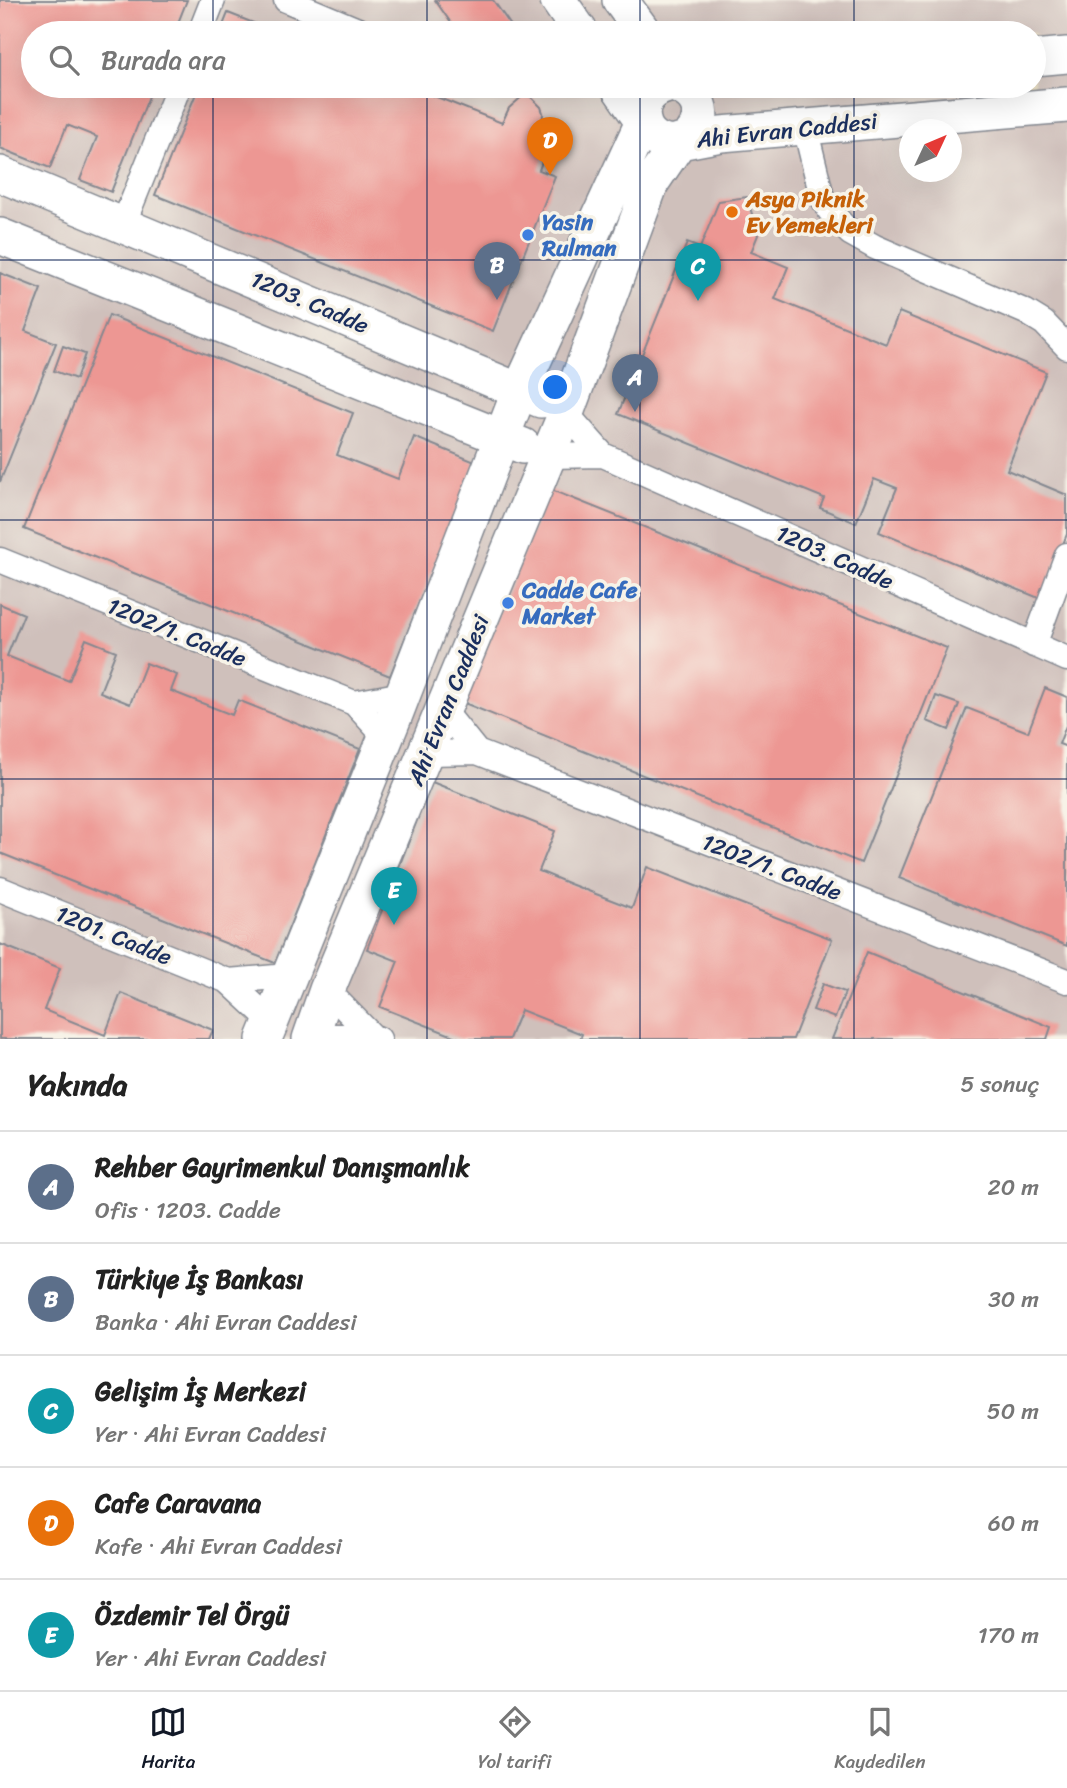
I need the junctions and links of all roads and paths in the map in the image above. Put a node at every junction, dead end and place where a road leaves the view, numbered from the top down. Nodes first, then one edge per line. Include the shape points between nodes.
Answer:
1 (214, 0) edge
2 (286, 0) edge
3 (558, 0) edge
4 (620, 0) edge
5 (205, 21) edge
6 (336, 21) edge
7 (572, 21) edge
8 (635, 21) edge
9 (1067, 55) edge
10 (1046, 57) edge
11 (174, 98) edge
12 (626, 98) edge
13 (648, 98) edge
14 (694, 98) edge
15 (1067, 105) edge
16 (643, 122) junction
17 (805, 127) junction
18 (679, 142) junction
19 (0, 174) edge
20 (123, 225) junction
21 (0, 236) edge
22 (1067, 347) edge
23 (520, 390) junction
24 (566, 413) junction
25 (501, 438) junction
26 (603, 455) junction
27 (548, 456) junction
28 (1067, 555) edge
29 (0, 560) edge
30 (1034, 645) junction
31 (1067, 659) edge
32 (403, 694) junction
33 (354, 703) junction
34 (444, 711) junction
35 (386, 738) junction
36 (477, 752) junction
37 (427, 753) junction
38 (0, 889) edge
39 (288, 976) junction
40 (228, 981) junction
41 (1067, 981) edge
42 (327, 990) junction
43 (267, 1030) edge
44 (376, 1037) edge
45 (311, 1038) edge

1 - 5 street
2 - 6 street
3 - 7 main road
4 - 8 main road
9 - 10 main road
11 - 20 street
12 - 16 main road
13 - 16 main road
14 - 18 main road via 700,113 695,131
15 - 17 main road, Ahi Evran Caddesi
16 - 18 main road via 661,142
16 - 23 main road, Ahi Evran Caddesi
17 - 18 main road, Ahi Evran Caddesi
17 - 22 street via 822,197 850,233 1026,312
18 - 24 main road, Ahi Evran Caddesi via 651,183
19 - 20 main road, 1203. Cadde
20 - 23 main road, 1203. Cadde
21 - 25 main road, 1203. Cadde
23 - 24 main road, 1203. Cadde
23 - 25 main road, Ahi Evran Caddesi
24 - 26 street, 1203. Cadde
24 - 27 main road, Ahi Evran Caddesi
25 - 27 main road, 1203. Cadde
25 - 32 main road, Ahi Evran Caddesi
26 - 27 street, 1203. Cadde
26 - 30 street, 1203. Cadde
27 - 34 main road, Ahi Evran Caddesi
28 - 30 street
29 - 33 street, 1202/1. Cadde
30 - 31 street, 1203. Cadde
32 - 33 street
32 - 34 main road, 1202/1. Cadde
32 - 35 main road, Ahi Evran Caddesi
33 - 35 street, 1202/1. Cadde
34 - 36 street, 1202/1. Cadde
34 - 37 main road, Ahi Evran Caddesi
35 - 37 main road, 1202/1. Cadde
35 - 39 main road, Ahi Evran Caddesi
36 - 37 street, 1202/1. Cadde
36 - 41 street, 1202/1. Cadde
37 - 42 main road, Ahi Evran Caddesi
38 - 40 street, 1201. Cadde
39 - 40 street, 1201. Cadde
39 - 42 main road, 1201. Cadde
39 - 43 main road, Ahi Evran Caddesi
40 - 43 street, 1201. Cadde
42 - 44 street, 1201. Cadde
42 - 45 main road, Ahi Evran Caddesi
43 - 45 main road, 1201. Cadde
44 - 45 street, 1201. Cadde

